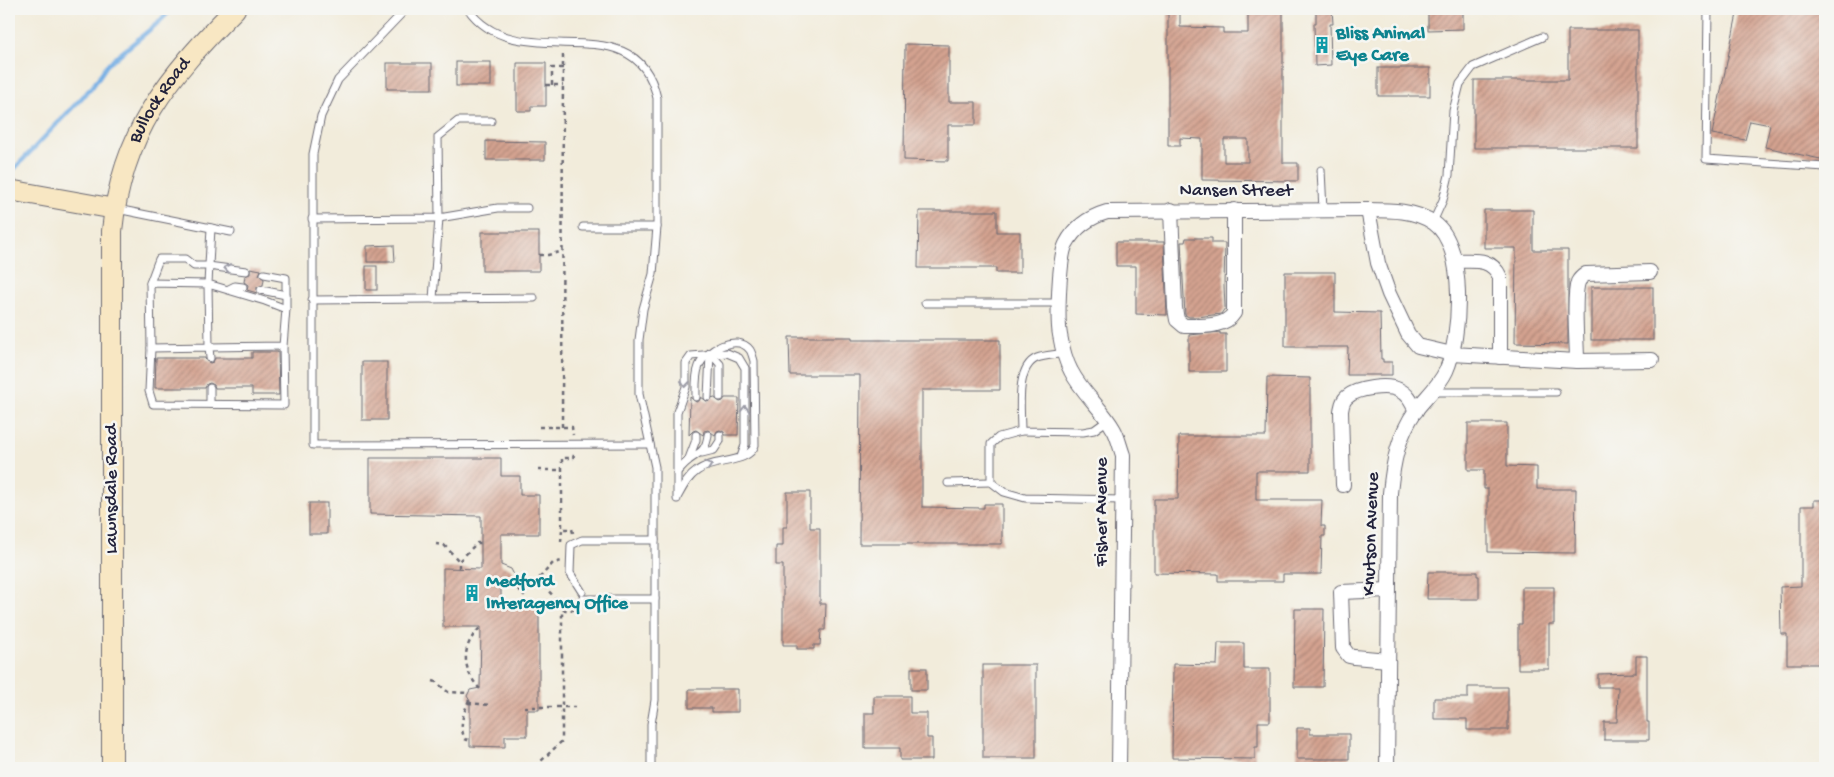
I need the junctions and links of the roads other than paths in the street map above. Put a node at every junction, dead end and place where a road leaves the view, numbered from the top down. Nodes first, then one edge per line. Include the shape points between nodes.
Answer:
1 (234, 9) edge
2 (406, 9) edge
3 (468, 9) edge
4 (1708, 9) edge
5 (1542, 37) dead end
6 (491, 121) dead end
7 (1825, 167) edge
8 (1320, 170) dead end
9 (9, 190) edge
10 (527, 208) dead end
11 (114, 209) junction
12 (1171, 210) junction
13 (1234, 210) junction
14 (1323, 210) junction
15 (1368, 210) junction
16 (1418, 214) joint
17 (439, 218) junction
18 (312, 219) junction
19 (1433, 222) junction
20 (583, 227) dead end
21 (657, 227) junction
22 (211, 228) junction
23 (232, 232) dead end
24 (1066, 244) joint
25 (1456, 262) junction
26 (208, 266) junction
27 (246, 271) dead end
28 (1650, 272) dead end
29 (264, 274) dead end
30 (150, 283) junction
31 (208, 284) junction
32 (243, 287) dead end
33 (228, 289) junction
34 (261, 290) dead end
35 (286, 295) junction
36 (534, 298) dead end
37 (433, 299) junction
38 (312, 300) junction
39 (925, 303) dead end
40 (1060, 303) junction
41 (286, 309) junction
42 (283, 346) junction
43 (209, 347) junction
44 (151, 348) junction
45 (710, 353) junction
46 (1064, 353) junction
47 (1452, 354) junction
48 (1500, 357) junction
49 (210, 358) dead end
50 (1652, 360) dead end
51 (1577, 361) junction
52 (210, 388) dead end
53 (1431, 392) junction
54 (1556, 392) dead end
55 (696, 397) dead end
56 (708, 398) dead end
57 (720, 398) dead end
58 (210, 404) junction
59 (1416, 411) junction
60 (1108, 420) junction
61 (1021, 431) junction
62 (696, 435) dead end
63 (708, 435) dead end
64 (720, 435) dead end
65 (650, 444) junction
66 (702, 452) junction
67 (741, 457) junction
68 (688, 461) junction
69 (677, 472) junction
70 (991, 482) junction
71 (948, 483) dead end
72 (1343, 485) dead end
73 (1122, 500) junction
74 (656, 540) junction
75 (1389, 590) junction
76 (655, 599) junction
77 (1388, 660) junction
78 (112, 768) edge
79 (650, 768) edge
80 (1119, 768) edge
81 (1387, 768) edge

1 - 11 street, Bullock Road via 170,79 148,114 124,169
2 - 18 lane via 338,80 321,116 313,154
3 - 21 lane via 482,24 498,34 516,38 612,40 630,48 645,63 657,98
4 - 7 lane via 1706,159
5 - 19 lane via 1473,67 1460,84 1453,111 1450,175
6 - 17 lane via 458,120 438,137
8 - 14 lane
9 - 11 street
10 - 17 lane via 498,208
11 - 22 lane
11 - 78 street, Lawnsdale Road
12 - 13 street, Nansen Street
12 - 13 street via 1176,320 1184,326 1191,326 1222,323 1234,313
12 - 24 street, Nansen Street via 1107,212 1083,224
13 - 14 street, Nansen Street
14 - 15 street, Nansen Street
15 - 16 street, Nansen Street
15 - 47 street via 1378,263 1408,334 1418,346
16 - 19 street, Knutson Avenue
17 - 18 lane
17 - 37 lane
18 - 38 lane
19 - 25 street, Knutson Avenue via 1446,235
20 - 21 lane
21 - 65 lane via 653,274 639,340 639,394
22 - 23 lane
22 - 26 lane
24 - 40 street, Fisher Avenue via 1060,265
25 - 47 street, Knutson Avenue via 1458,301
25 - 48 street via 1478,260 1496,268 1500,277
27 -> 26 lane
26 - 30 lane via 194,266 185,259 158,260
26 - 31 lane
28 - 51 street via 1586,274 1580,278
29 - 35 lane via 286,278
30 - 31 lane
30 - 44 lane
31 - 33 lane
31 - 43 lane
32 - 33 lane
33 - 41 lane
34 - 35 lane
35 - 41 lane
36 - 37 lane
37 - 38 lane
38 - 65 lane via 312,445
39 - 40 lane
40 - 46 street, Fisher Avenue via 1059,332
41 - 42 lane
42 - 43 lane
42 - 58 lane via 284,406
43 - 44 lane
43 - 49 lane
44 - 58 lane via 149,391 153,404
45 - 55 lane via 699,364
45 - 56 lane
45 - 57 lane via 720,364
67 -> 45 lane via 745,445 745,368 739,358 727,353
45 - 67 lane via 722,345 733,343 743,344 751,351 754,362 755,444 753,451
45 -> 69 lane via 691,356 686,363 686,387 677,412
46 - 60 street, Fisher Avenue via 1075,377
46 - 61 lane via 1036,359 1026,367 1021,380
47 - 48 street
47 - 53 street, Knutson Avenue via 1446,371
48 - 51 street
50 - 51 street
52 - 58 lane
53 - 54 lane
53 - 59 street, Knutson Avenue
59 - 72 street via 1409,398 1400,390 1389,387 1362,389 1347,396 1341,411
59 - 75 street, Knutson Avenue via 1393,461
60 - 61 lane via 1094,430 1083,432
60 - 73 street, Fisher Avenue via 1116,432 1122,455
61 - 70 lane via 999,437 991,444
62 - 68 lane
63 - 66 lane
64 - 66 lane via 714,450
65 - 74 lane via 655,467
66 - 68 lane
69 -> 67 lane via 677,499 697,470 708,464
68 - 69 lane
70 - 71 lane
70 - 73 lane via 1004,492 1025,498
73 - 80 street, Fisher Avenue
74 - 76 lane
74 - 76 lane via 582,540 572,546 570,573 582,596
75 - 77 street, Knutson Avenue
75 - 77 street via 1341,592 1343,648 1354,658
76 - 79 lane via 656,700 651,724
77 - 81 street, Knutson Avenue

